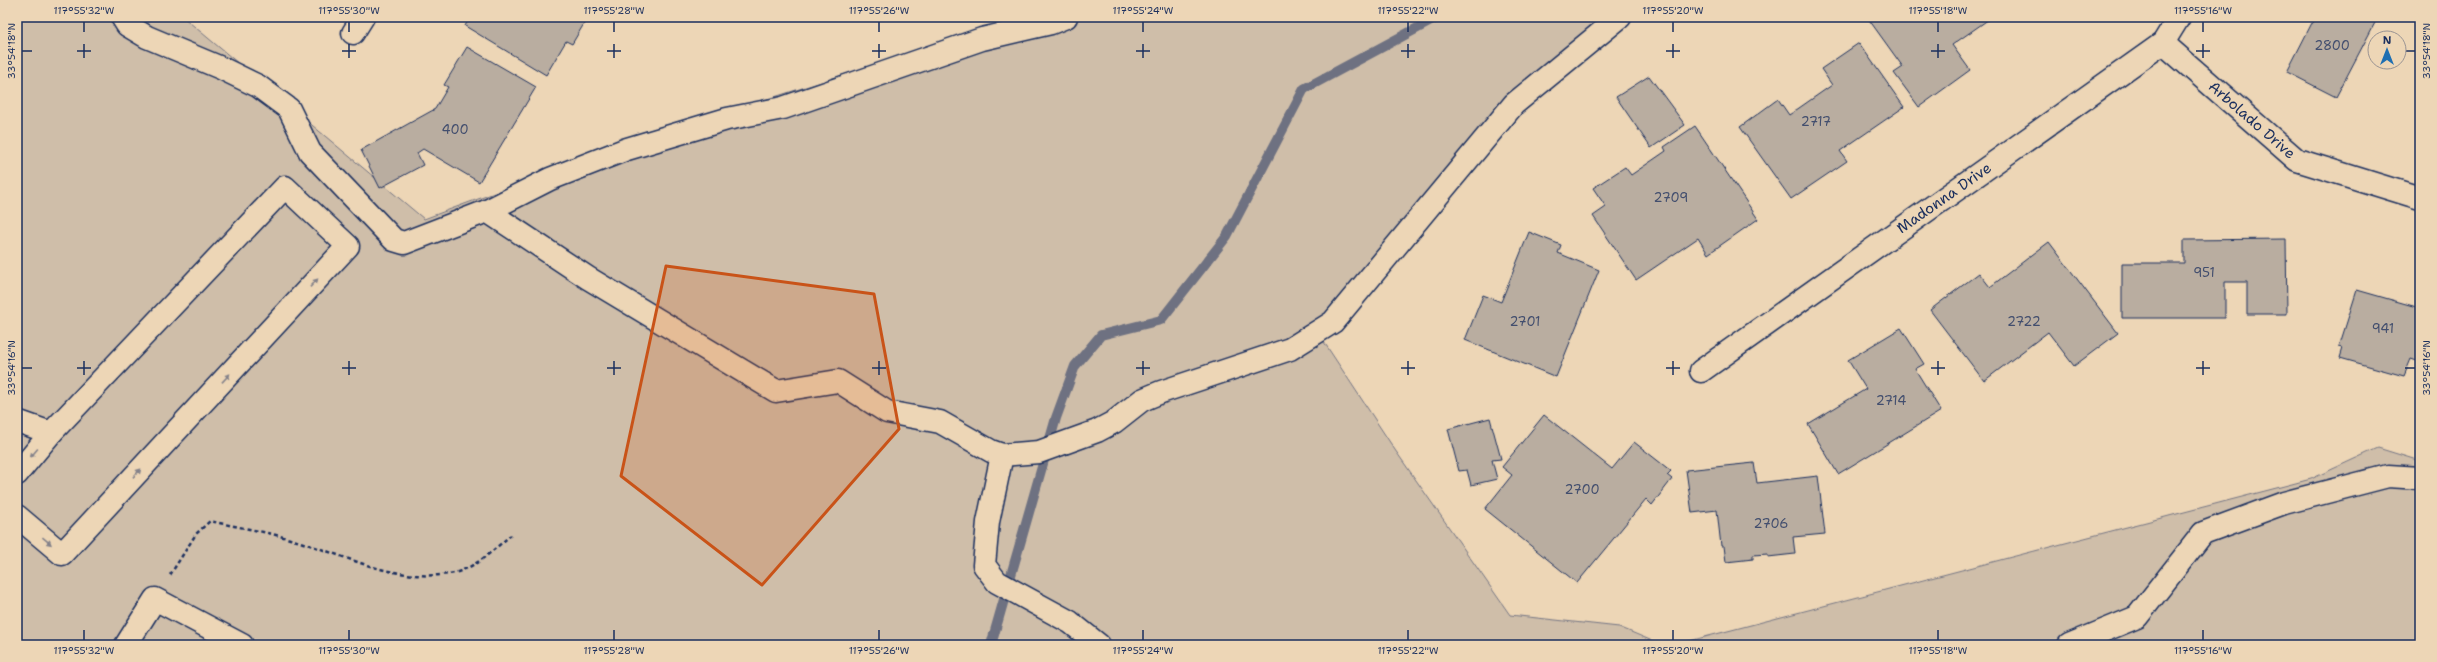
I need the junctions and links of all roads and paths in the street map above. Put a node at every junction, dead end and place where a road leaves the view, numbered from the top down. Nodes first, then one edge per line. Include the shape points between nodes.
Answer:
1 (122, 17) edge
2 (1066, 17) edge
3 (1620, 17) edge
4 (2179, 17) edge
5 (2163, 43) junction
6 (2420, 198) edge
7 (487, 211) junction
8 (1701, 371) dead end
9 (17, 421) edge
10 (51, 433) junction
11 (1002, 455) junction
12 (17, 474) edge
13 (2420, 478) edge
14 (17, 516) edge
15 (512, 535) dead end
16 (155, 599) junction
17 (126, 645) edge
18 (242, 645) edge
19 (1099, 645) edge
20 (2069, 645) edge

1 - 7 street via 127,25 147,38 258,86 289,110 310,152 394,240 404,243
2 - 7 street via 1051,23 982,39 783,108 727,119 627,149 550,179
3 - 11 street via 1514,104 1333,322 1290,349 1214,373 1142,400 1114,422 1097,431 1039,452
4 - 5 street, Madonna Drive
5 - 6 street, Arbolado Drive via 2297,160
5 - 8 street, Madonna Drive
7 - 11 street via 588,278 776,391 838,381 887,412 940,422 990,451
9 - 10 street
10 -> 12 street
14 -> 10 street via 62,554 348,246 285,187
11 - 19 street via 988,522 984,565 997,582 1070,622
13 - 20 street via 2388,476 2284,503 2203,533 2137,617
15 - 16 path via 472,566 449,574 397,574 351,561 291,539 210,520 196,534
16 - 17 street
16 - 18 street

